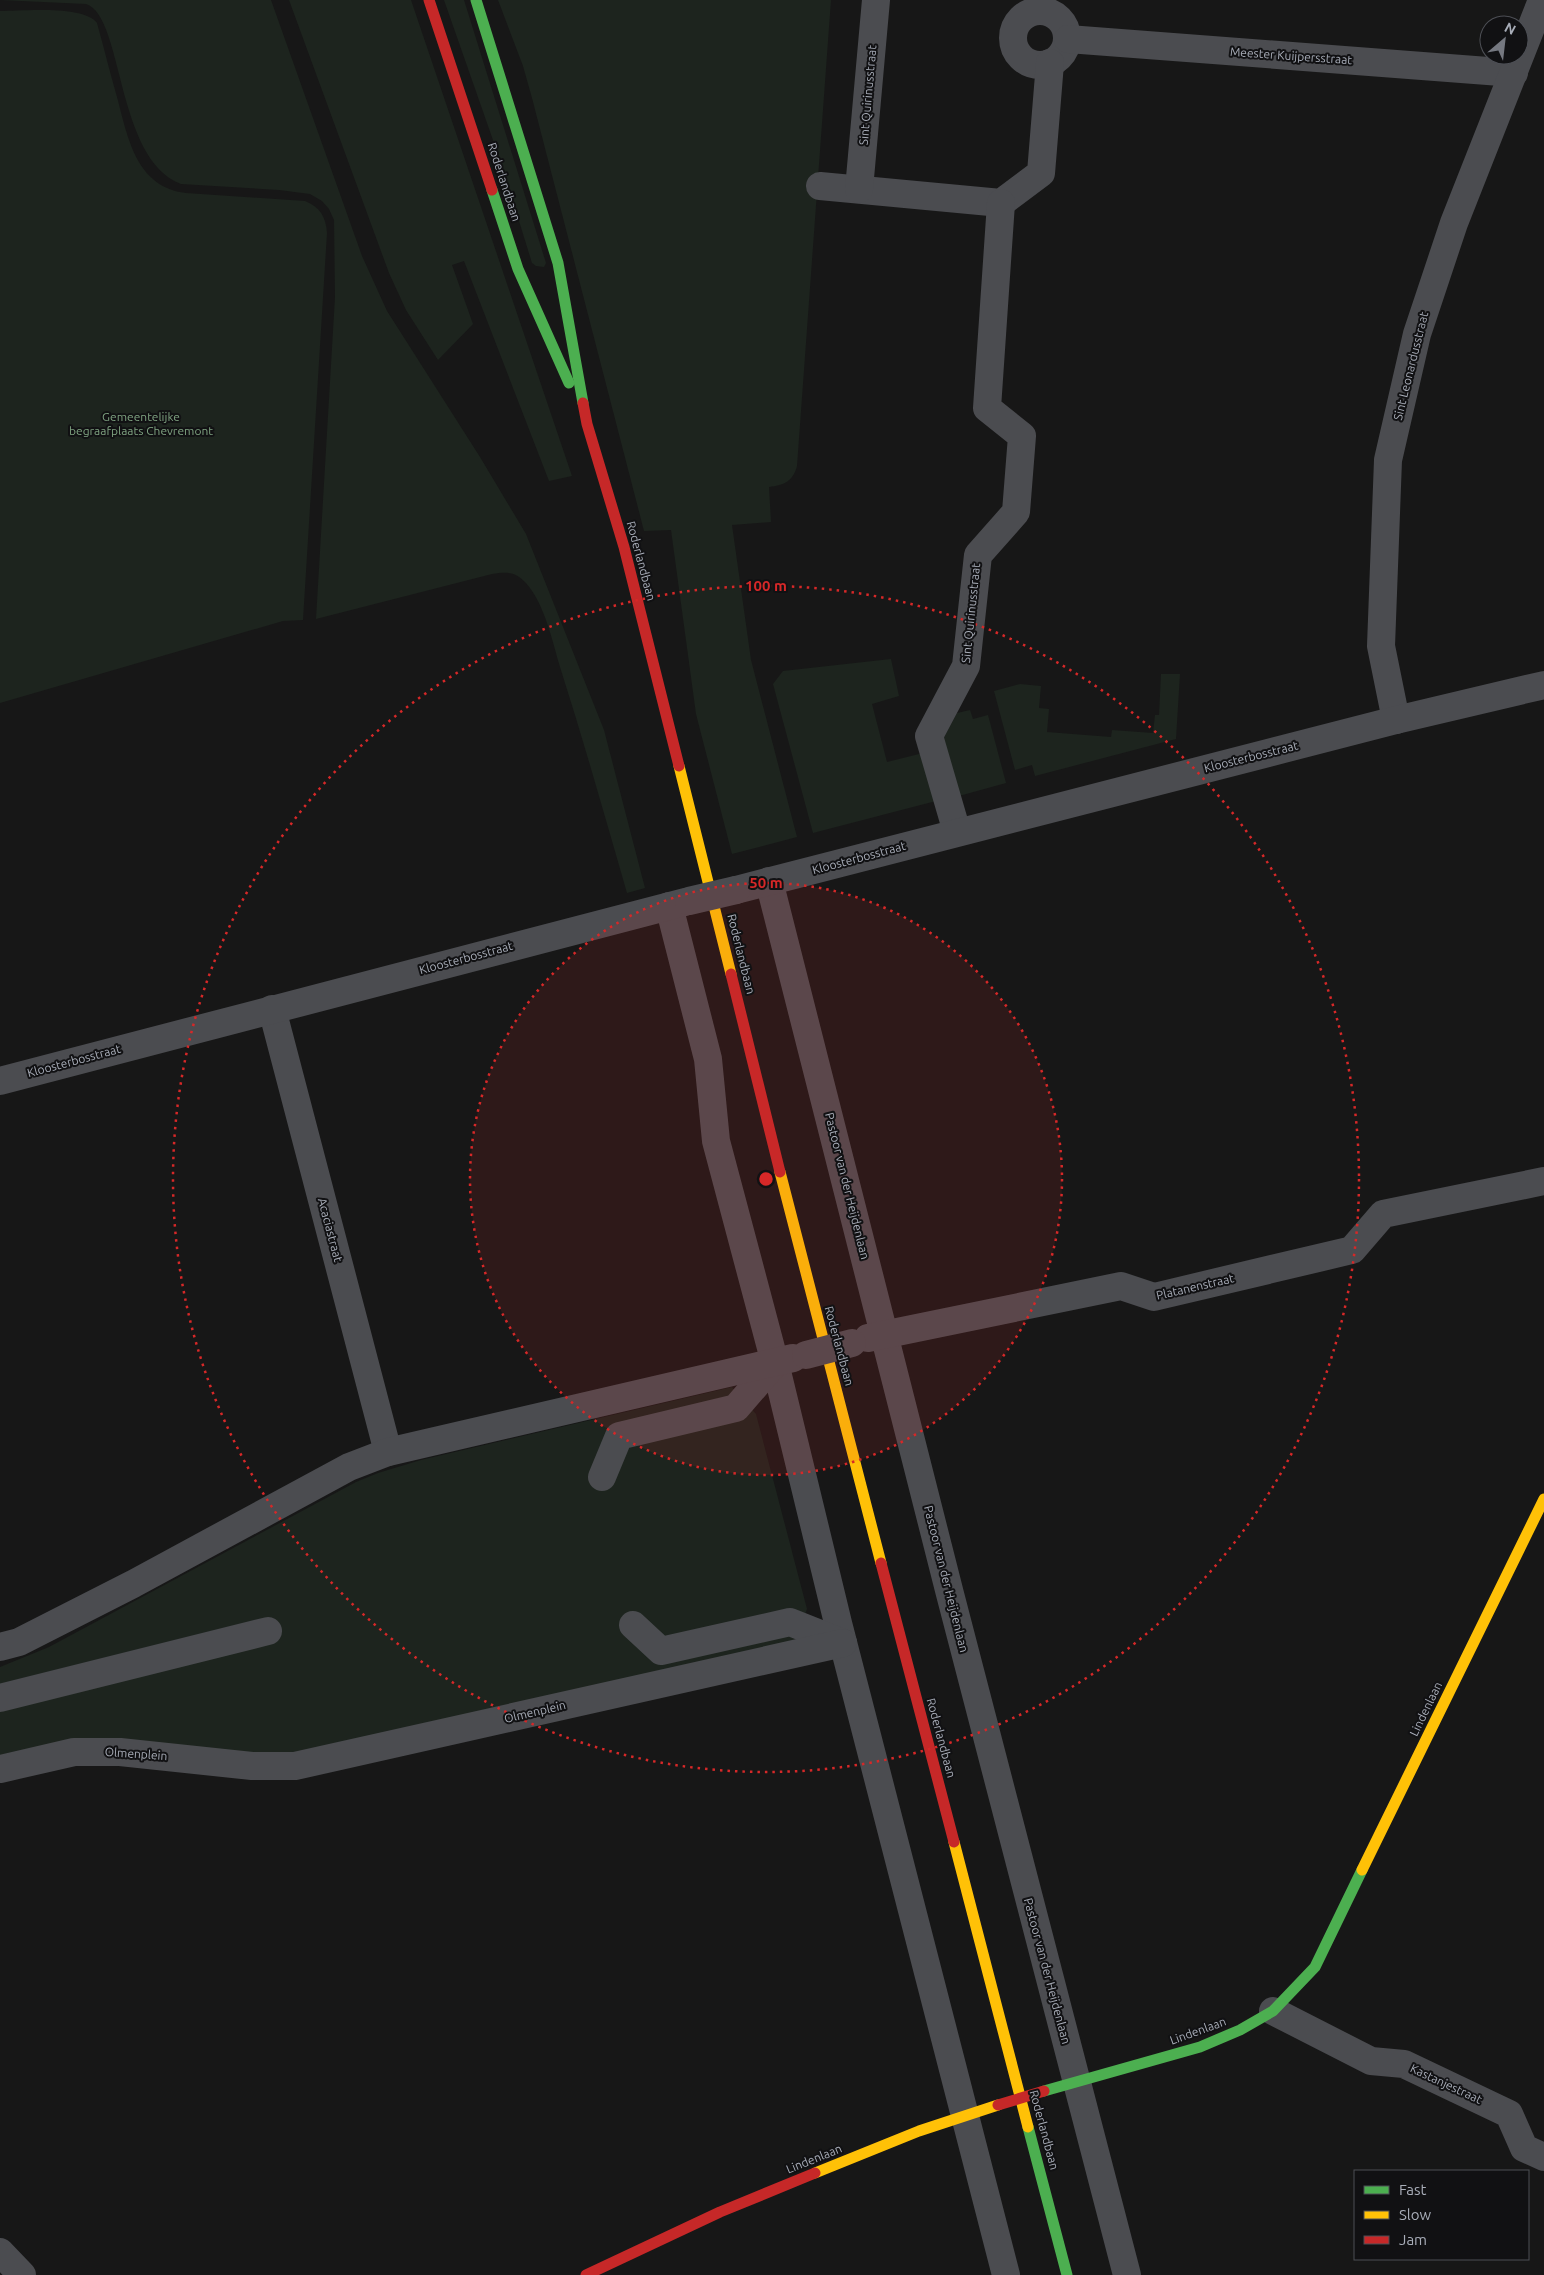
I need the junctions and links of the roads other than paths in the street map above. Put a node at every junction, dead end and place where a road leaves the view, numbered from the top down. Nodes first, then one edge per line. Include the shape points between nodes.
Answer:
1 (428, 0) edge
2 (476, 0) edge
3 (876, 0) edge
4 (1542, 0) edge
5 (1023, 8) edge
6 (1068, 39) junction
7 (1050, 63) junction
8 (1514, 73) junction
9 (820, 186) dead end
10 (859, 189) junction
11 (1001, 203) junction
12 (587, 424) junction
13 (1544, 684) edge
14 (1396, 720) junction
15 (957, 832) junction
16 (769, 881) junction
17 (679, 904) junction
18 (272, 1009) junction
19 (0, 1081) edge
20 (1544, 1181) edge
21 (884, 1334) junction
22 (775, 1363) junction
23 (388, 1452) junction
24 (602, 1476) dead end
25 (1544, 1499) edge
26 (633, 1625) dead end
27 (268, 1631) dead end
28 (843, 1643) junction
29 (0, 1648) edge
30 (0, 1698) edge
31 (0, 1769) edge
32 (1273, 2011) junction
33 (1076, 2082) junction
34 (964, 2115) junction
35 (1544, 2157) edge
36 (0, 2252) edge
37 (22, 2275) edge
38 (586, 2275) edge
39 (1006, 2275) edge
40 (1068, 2275) edge
41 (1127, 2275) edge

1 - 12 main road, Roderlandbaan via 518,269
2 - 12 main road, Roderlandbaan via 558,263
3 - 10 street, Sint Quirinusstraat
4 - 8 street, Sint Leonardusstraat
5 - 6 street via 1055,14 1064,25
5 - 7 street via 1013,34 1014,46 1020,57 1030,64
6 - 7 street via 1064,52
6 - 8 street, Meester Kuijpersstraat
7 - 11 street via 1041,173
8 - 14 street, Sint Leonardusstraat via 1454,224 1417,334 1388,460 1381,646
9 - 10 street
10 - 11 street
11 - 15 street, Sint Quirinusstraat via 987,408 1022,436 1016,512 978,555 966,666 929,736
12 - 40 main road, Roderlandbaan via 624,547 821,1334
13 - 14 street, Kloosterbosstraat
14 - 15 street, Kloosterbosstraat
15 - 16 street, Kloosterbosstraat
16 - 17 street, Kloosterbosstraat, bridge
16 - 21 street, Pastoor van der Heijdenlaan
17 - 18 street, Kloosterbosstraat
17 - 22 street via 708,1059 716,1141
18 - 19 street, Kloosterbosstraat
18 - 23 street, Acaciastraat
20 - 21 street, Platanenstraat via 1383,1214 1352,1250 1154,1297 1121,1286
21 - 22 street, Platanenstraat, bridge
21 - 33 street, Pastoor van der Heijdenlaan
22 - 23 street
22 - 24 street via 736,1408 619,1436
22 - 28 street
23 - 29 street via 348,1467 133,1584 19,1642
25 - 32 main road, Lindenlaan via 1315,1967
26 - 28 street via 661,1650 790,1622
27 - 30 street
28 - 31 street, Olmenplein via 295,1766 252,1766 120,1752 74,1752
28 - 34 street
32 - 33 main road, Lindenlaan via 1240,2030 1200,2046
32 - 35 street, Kastanjestraat via 1371,2061 1404,2064 1508,2114 1524,2148
33 - 34 main road, Lindenlaan, bridge
33 - 41 street, Pastoor van der Heijdenlaan
34 - 38 main road, Lindenlaan via 720,2212
34 - 39 street
36 - 37 street

